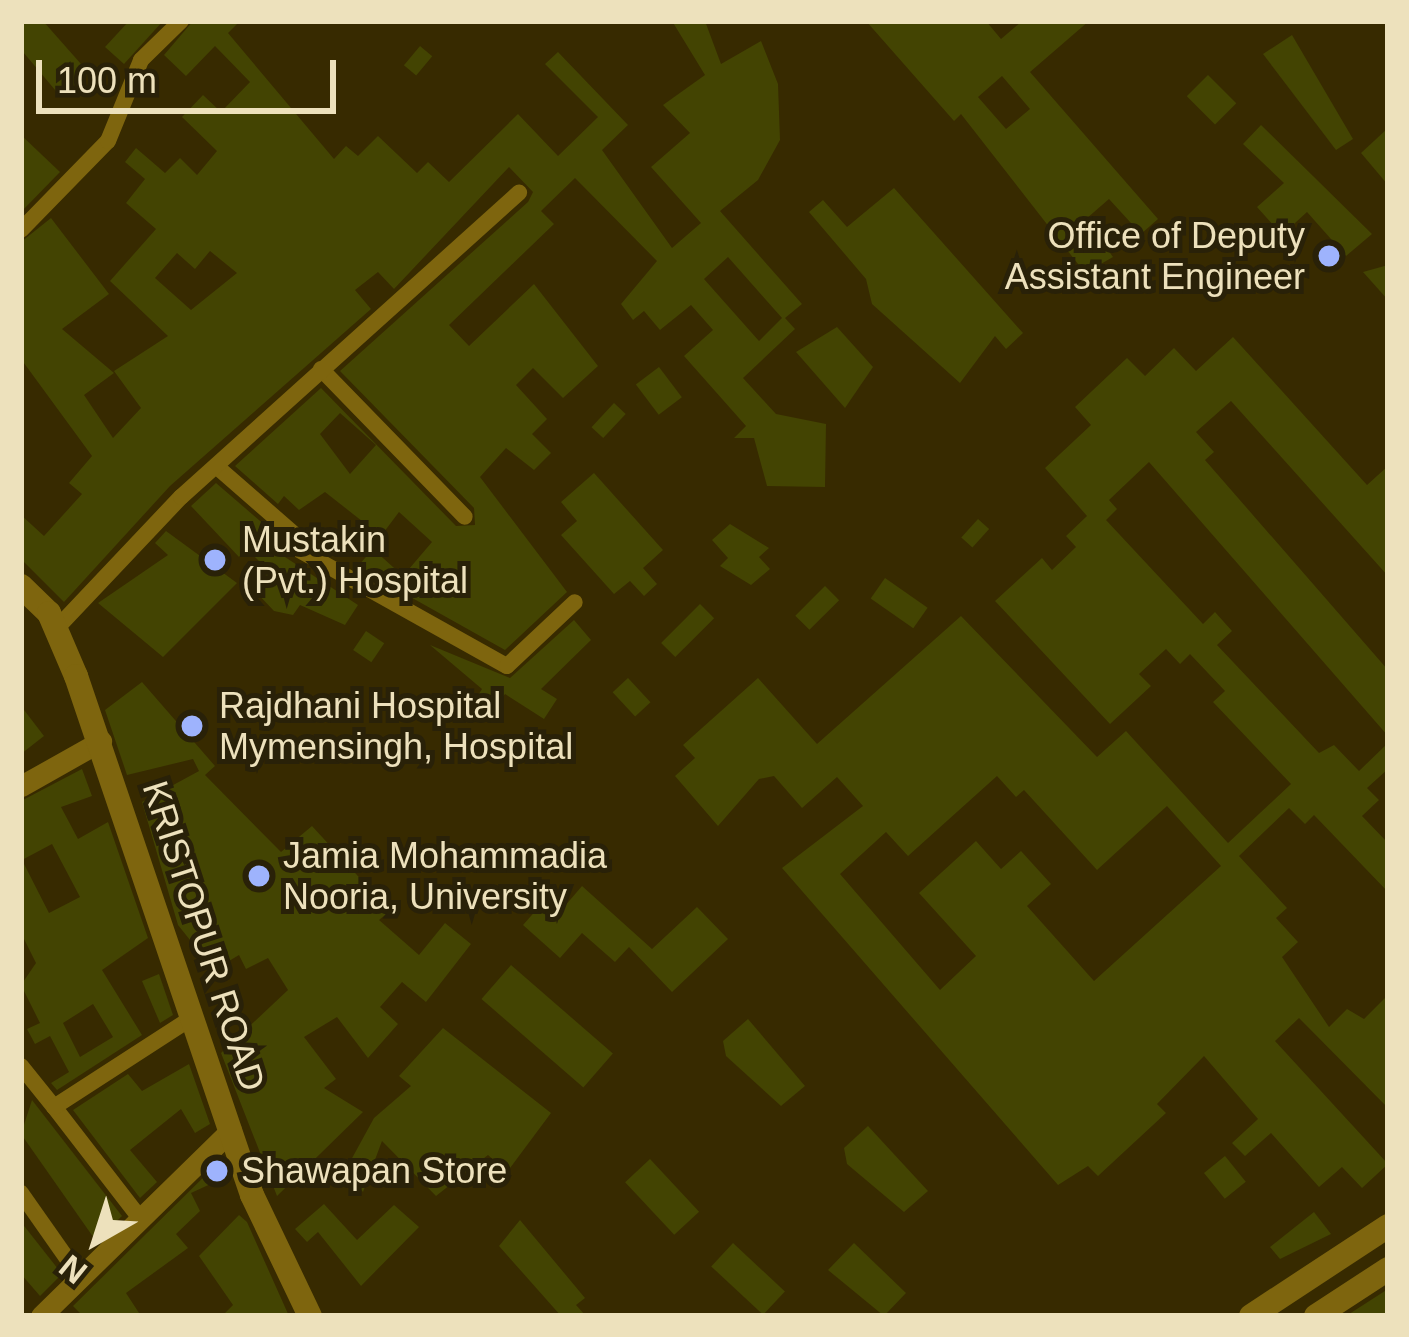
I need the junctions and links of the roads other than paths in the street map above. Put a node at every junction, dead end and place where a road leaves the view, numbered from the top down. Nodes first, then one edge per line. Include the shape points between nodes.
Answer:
1 (181, 21) edge
2 (519, 193) dead end
3 (21, 230) edge
4 (321, 369) junction
5 (216, 466) junction
6 (465, 517) dead end
7 (21, 586) edge
8 (575, 602) dead end
9 (56, 629) junction
10 (101, 741) junction
11 (21, 785) edge
12 (193, 1017) junction
13 (21, 1066) edge
14 (54, 1107) junction
15 (231, 1130) junction
16 (21, 1193) edge
17 (136, 1213) junction
18 (1388, 1226) edge
19 (1388, 1269) edge
20 (78, 1274) junction
21 (41, 1316) edge
22 (310, 1316) edge
23 (1251, 1316) edge
24 (1316, 1316) edge

1 - 3 street via 141,61 108,141
2 - 4 street
4 - 5 street
4 - 6 street
5 - 8 street via 295,535 292,546 507,666
5 - 9 street
7 - 9 main road, KRISTOPUR ROAD
9 - 10 main road, KRISTOPUR ROAD
10 - 11 street
10 - 12 main road, KRISTOPUR ROAD
12 - 14 street
12 - 15 main road, KRISTOPUR ROAD
13 - 14 street
14 - 17 street
15 - 17 street
15 - 22 main road, KRISTOPUR ROAD
16 - 20 street
17 - 20 street
18 - 23 main road
19 - 24 main road
20 - 21 street

